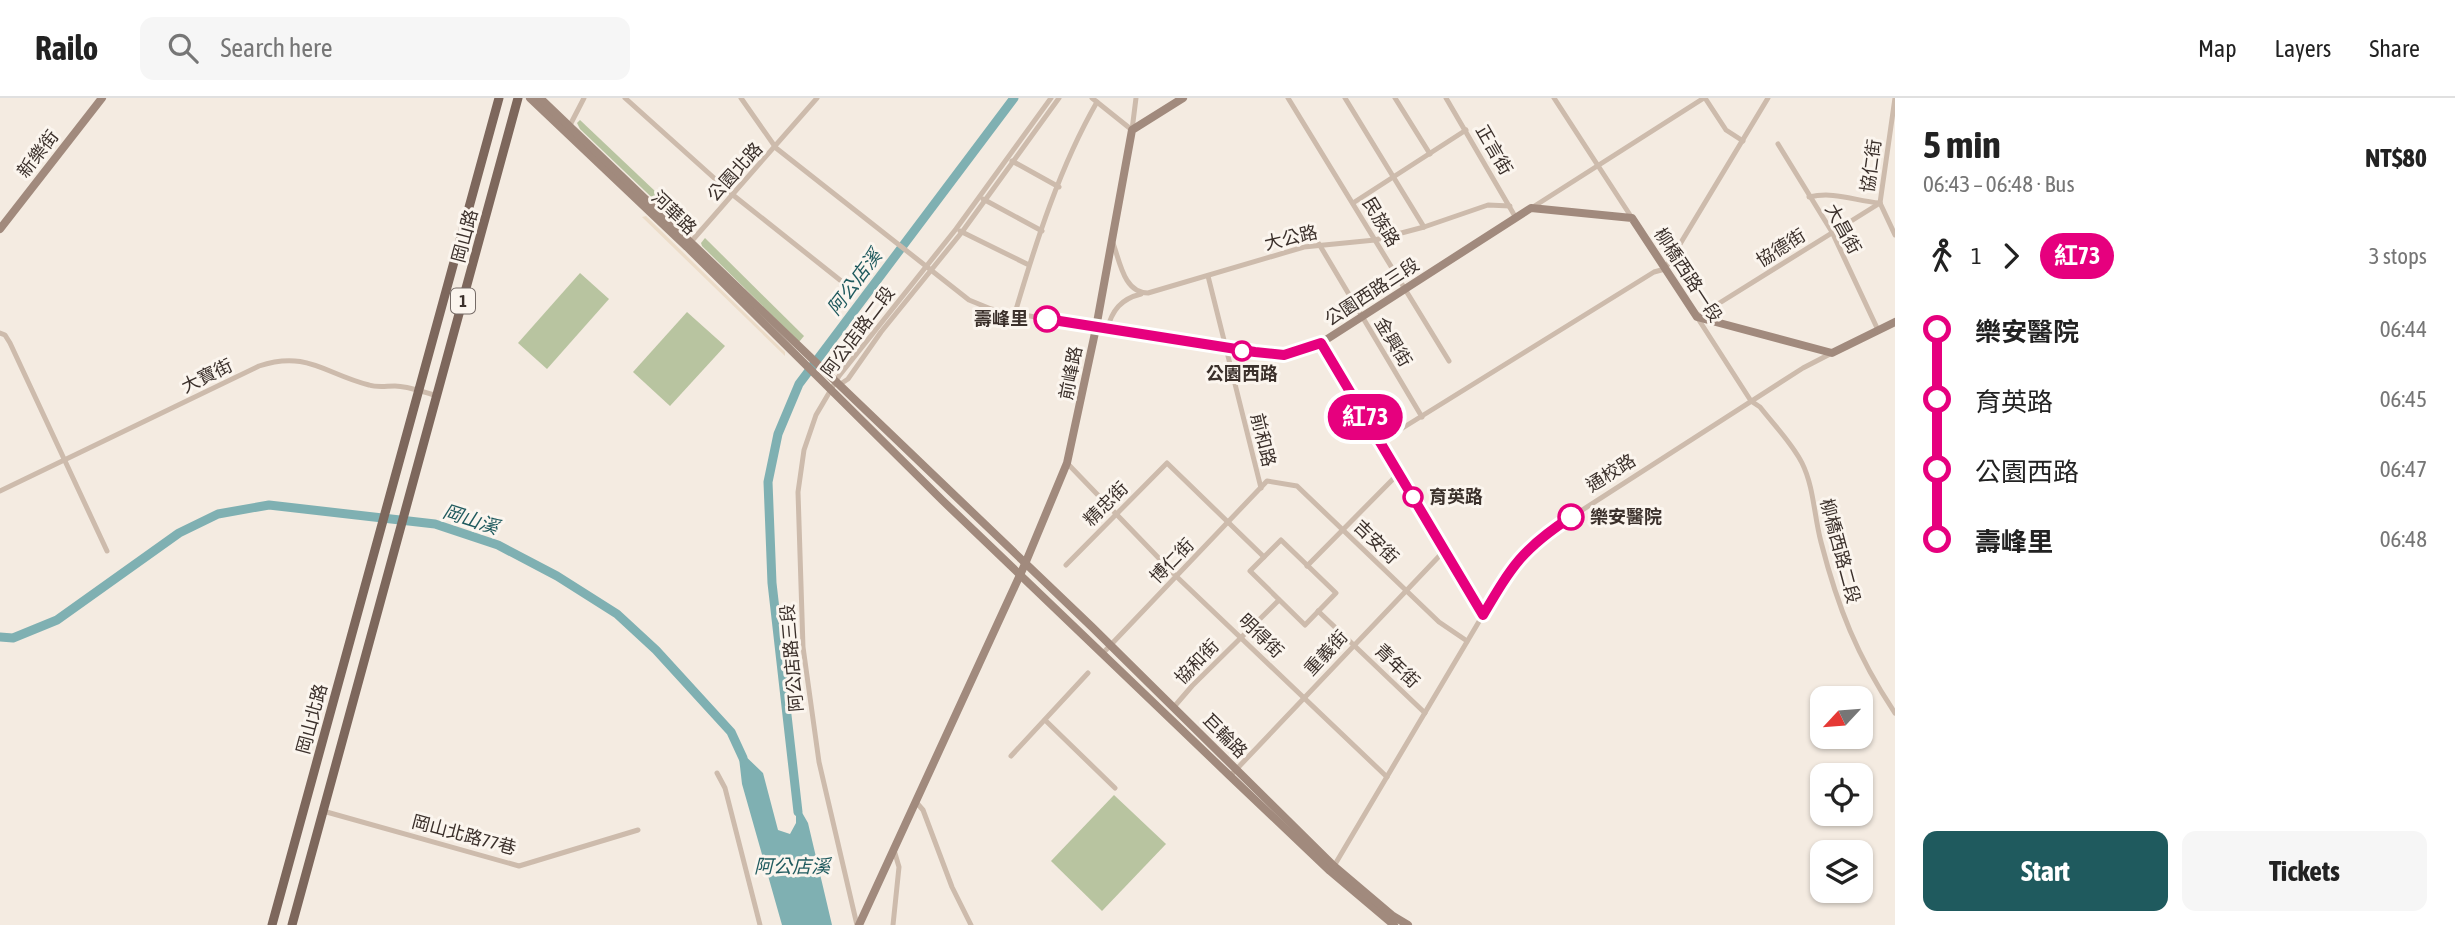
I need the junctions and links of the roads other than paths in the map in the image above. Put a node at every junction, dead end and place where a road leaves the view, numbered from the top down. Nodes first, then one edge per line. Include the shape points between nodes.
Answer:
1 (102, 98) edge
2 (499, 98) edge
3 (518, 98) edge
4 (530, 98) edge
5 (540, 98) edge
6 (584, 98) edge
7 (625, 98) edge
8 (741, 98) edge
9 (817, 98) edge
10 (1051, 98) edge
11 (1059, 98) edge
12 (1136, 98) edge
13 (1184, 98) edge
14 (1288, 98) edge
15 (1345, 98) edge
16 (1395, 98) edge
17 (1446, 98) edge
18 (1554, 98) edge
19 (1705, 98) edge
20 (1768, 98) edge
21 (1895, 98) edge
22 (1094, 100) edge
23 (1040, 119) junction
24 (568, 129) junction
25 (1132, 130) junction
26 (1466, 130) junction
27 (1743, 141) junction
28 (1778, 144) dead end
29 (776, 148) junction
30 (1430, 154) junction
31 (1009, 160) junction
32 (1598, 165) junction
33 (1394, 177) junction
34 (1059, 187) junction
35 (733, 195) junction
36 (1810, 197) junction
37 (982, 199) junction
38 (1353, 203) junction
39 (1880, 203) junction
40 (1510, 206) junction
41 (1531, 208) junction
42 (1516, 218) junction
43 (1632, 218) junction
44 (1424, 227) junction
45 (0, 229) edge
46 (959, 231) junction
47 (1042, 231) junction
48 (1832, 232) junction
49 (1895, 235) edge
50 (1112, 239) junction
51 (1375, 240) junction
52 (1319, 244) junction
53 (689, 245) junction
54 (1030, 265) junction
55 (925, 267) junction
56 (1665, 269) junction
57 (1208, 276) junction
58 (845, 284) dead end
59 (1405, 290) junction
60 (1144, 293) junction
61 (1015, 313) junction
62 (1362, 317) junction
63 (1697, 317) junction
64 (1895, 322) edge
65 (1096, 328) junction
66 (1107, 330) junction
67 (1878, 330) junction
68 (0, 334) edge
69 (1321, 343) junction
70 (1226, 349) junction
71 (1832, 353) junction
72 (1449, 361) dead end
73 (832, 384) junction
74 (418, 391) junction
75 (438, 396) junction
76 (1752, 401) junction
77 (1422, 418) junction
78 (1380, 442) junction
79 (65, 460) junction
80 (1068, 463) junction
81 (1399, 473) junction
82 (1261, 488) junction
83 (0, 491) edge
84 (1116, 514) junction
85 (382, 522) joint
86 (1228, 522) junction
87 (1342, 529) junction
88 (400, 536) joint
89 (1445, 550) junction
90 (107, 551) dead end
91 (1264, 556) junction
92 (1025, 564) junction
93 (1066, 565) dead end
94 (1307, 566) junction
95 (1020, 575) junction
96 (1177, 577) junction
97 (1405, 590) junction
98 (1279, 600) junction
99 (1318, 611) junction
100 (1483, 615) junction
101 (1242, 637) junction
102 (1467, 641) junction
103 (1353, 644) junction
104 (1110, 646) junction
105 (1103, 653) junction
106 (1088, 673) dead end
107 (1304, 697) junction
108 (1174, 707) junction
109 (1425, 713) junction
110 (1895, 713) edge
111 (1167, 715) junction
112 (1045, 720) junction
113 (1011, 756) dead end
114 (717, 773) dead end
115 (1233, 773) junction
116 (1387, 778) junction
117 (1115, 788) dead end
118 (916, 802) junction
119 (323, 811) junction
120 (638, 830) dead end
121 (894, 850) junction
122 (1332, 869) junction
123 (272, 925) edge
124 (292, 925) edge
125 (760, 925) edge
126 (858, 925) edge
127 (893, 925) edge
128 (971, 925) edge
129 (1394, 925) edge
130 (1408, 925) edge

1 - 45 street, 新樂街
2 - 74 main road, 岡山路 / 1
3 - 75 main road, 岡山路 / 1
4 - 24 street, 河華路
5 - 24 street, 河華路
6 - 24 street
7 - 35 street
8 - 29 street
9 - 29 street, 公園北路
10 - 23 street, 阿公店路二段
11 - 23 street, 阿公店路二段
12 - 25 street, 前峰路
13 - 25 street
14 - 38 street, 民族路
15 - 33 street
16 - 30 street
17 - 26 street, 正言街
18 - 32 street, 柳橋西路一段
19 - 27 street via 1726,130
19 - 32 street, 公園西路三段
20 - 27 street
21 - 39 street, 協仁街
22 - 25 street
22 - 34 street
23 - 31 street, 阿公店路二段
24 - 53 street, 河華路
25 - 50 street, 前峰路
26 - 30 street
26 - 40 street, 正言街
27 - 56 street
28 - 36 street, 大昌街
29 - 35 street, 公園北路
29 - 55 street
30 - 33 street
31 - 34 street
31 - 37 street, 阿公店路二段
32 - 41 street, 公園西路三段
32 - 43 street, 柳橋西路一段
33 - 38 street
33 - 44 street
34 - 47 street
35 - 53 street, 公園北路
35 - 58 street
36 - 39 street via 1838,194
36 - 48 street, 大昌街
37 - 46 street, 阿公店路二段
37 - 47 street
38 - 51 street, 民族路
39 - 48 street, 協德街
39 - 49 street, 協仁街
40 - 42 street, 正言街
40 - 44 street, 大公路 via 1488,205
41 - 42 street, 公園西路三段
41 - 43 street
42 - 59 street, 公園西路三段
43 - 56 street, 柳橋西路一段
44 - 51 street, 大公路
46 - 54 street
46 - 55 street, 阿公店路二段
47 - 54 street
48 - 63 street, 協德街
48 - 67 street, 大昌街
50 - 60 street via 1128,283
50 - 65 street, 前峰路
51 - 52 street, 大公路
51 - 59 street, 民族路
52 - 57 street, 大公路
52 - 62 street, 金興街
53 - 73 street, 河華路
54 - 61 street
55 - 61 street via 969,300
55 - 73 street, 阿公店路二段 via 848,379
56 - 63 street, 柳橋西路一段
56 - 77 street via 1654,271
57 - 60 street, 大公路
57 - 70 street, 前和路
59 - 62 street, 公園西路三段
59 - 72 street, 民族路
60 - 66 street, 大公路 via 1119,303
61 - 65 street
62 - 69 street, 公園西路三段
62 - 77 street, 金興街
63 - 71 street
63 - 76 street, 柳橋西路一段
64 - 67 street, 通校路
65 - 66 street, 公園西路三段
65 - 80 street, 前峰路
66 - 70 street, 公園西路三段
67 - 71 street, 通校路
68 - 79 street via 10,343
69 - 70 street, 公園西路三段 via 1284,355
69 - 78 street
70 - 82 street, 前和路
71 - 76 street, 通校路
73 - 92 street
73 - 95 street
73 - 126 street, 阿公店路三段 via 813,424 801,469 801,608 813,728
74 - 75 street, 大寶街
74 - 79 street, 大寶街 via 365,384 300,360 275,361
74 - 85 main road, 岡山路 / 1
75 - 88 main road, 岡山路 / 1
76 - 100 street, 通校路 via 1545,534 1516,561
76 - 110 street, 柳橋西路二段 via 1802,462 1843,618 1871,677
77 - 78 street
78 - 81 street
79 - 83 street, 大寶街
79 - 90 street
80 - 84 street, 明得街
80 - 92 street, 前峰路
81 - 87 street
81 - 89 street
82 - 86 street, 博仁街
82 - 87 street, 吉安街 via 1267,481 1297,486
84 - 86 street, 精忠街 via 1167,463
84 - 93 street, 精忠街
84 - 96 street, 明得街
85 - 123 main road, 岡山北路 / 1
86 - 91 street
86 - 96 street, 博仁街
87 - 94 street
87 - 97 street, 吉安街
88 - 119 main road, 岡山北路 / 1
89 - 97 street, 重義街
89 - 100 street
91 - 94 street via 1281,540
91 - 98 street via 1250,571
92 - 95 street, 前峰路
92 - 104 street, 巨輪路
94 - 99 street via 1336,593
95 - 105 street, 巨輪路
95 - 118 street
96 - 101 street, 明得街
96 - 104 street, 博仁街
97 - 102 street, 吉安街 via 1438,622
97 - 103 street, 重義街
98 - 99 street via 1305,625
98 - 101 street, 協和街
99 - 103 street, 青年街
100 - 102 street, 通校路
101 - 107 street, 明得街
101 - 108 street, 協和街
102 - 109 street, 通校路
103 - 107 street, 重義街
103 - 109 street, 青年街
104 - 105 street, 博仁街
104 - 108 street, 巨輪路
105 - 111 street, 巨輪路
106 - 112 street
107 - 115 street, 重義街
107 - 116 street, 明得街
108 - 111 street, 協和街
108 - 115 street, 巨輪路
109 - 116 street, 通校路
111 - 115 street, 巨輪路
112 - 113 street
112 - 117 street
114 - 125 street via 725,788
115 - 122 street, 巨輪路
116 - 122 street, 通校路
118 - 121 street
118 - 128 street
119 - 120 street, 岡山北路77巷 via 519,866
119 - 124 main road, 岡山北路 / 1
121 - 126 street
121 - 127 street via 899,867
122 - 129 street, 巨輪路
122 - 130 street, 巨輪路

